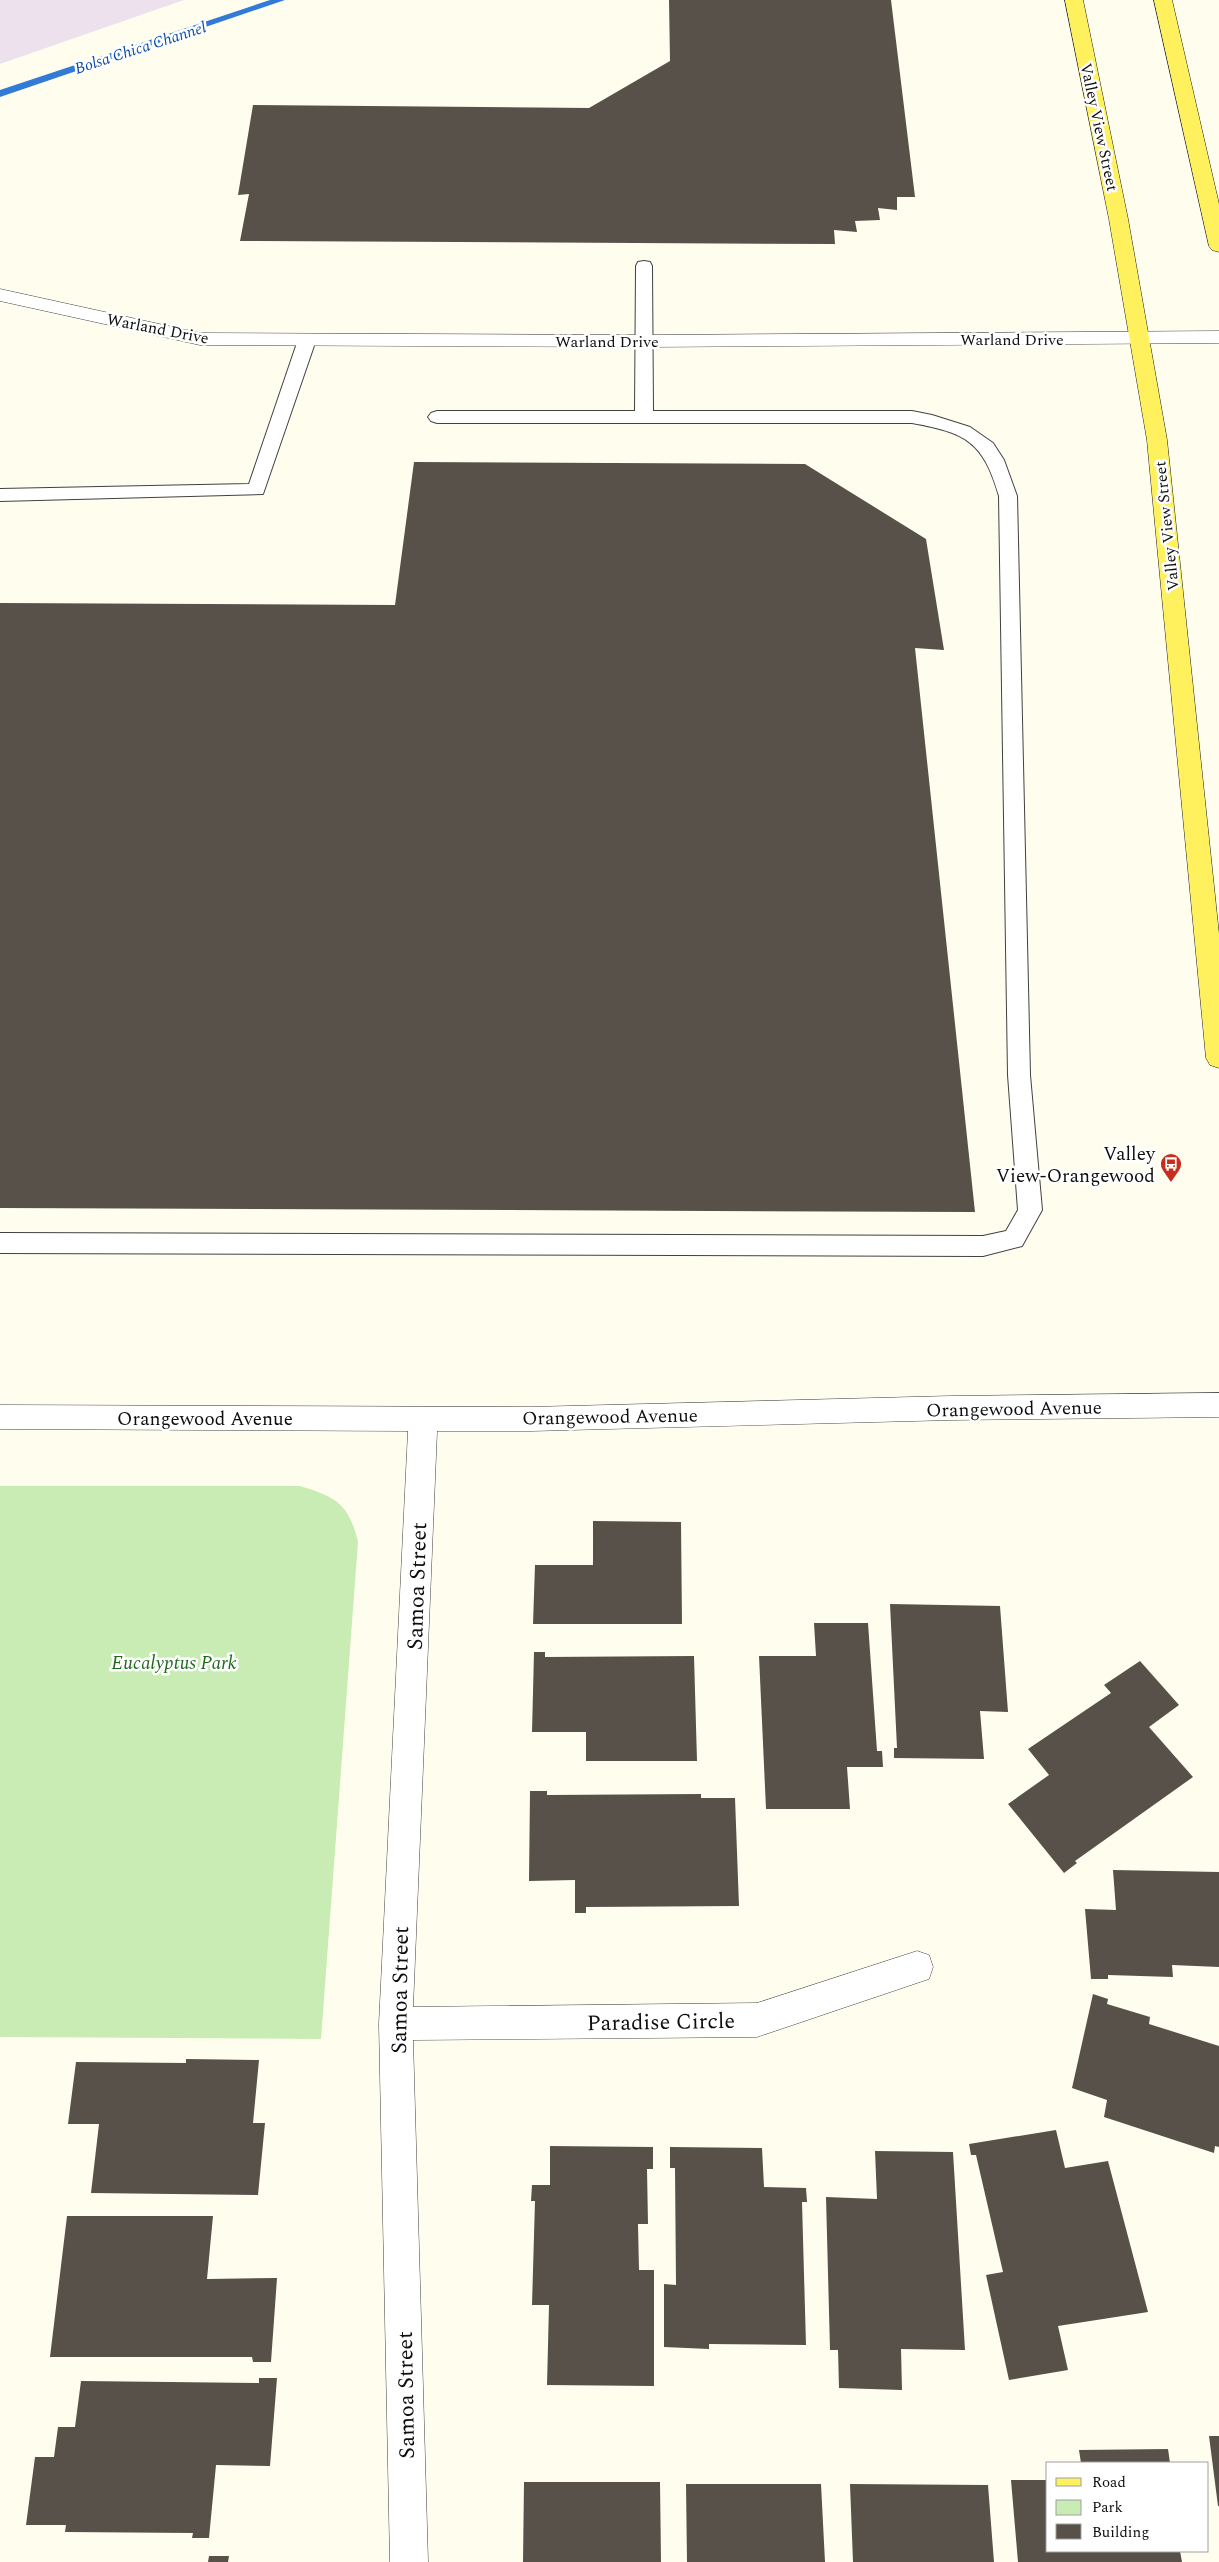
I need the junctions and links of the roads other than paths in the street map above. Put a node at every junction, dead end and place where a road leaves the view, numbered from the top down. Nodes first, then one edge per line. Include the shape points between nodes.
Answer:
1 (1074, 0) edge
2 (1163, 0) edge
3 (1219, 246) edge
4 (644, 266) dead end
5 (0, 296) edge
6 (1219, 337) edge
7 (1142, 338) junction
8 (307, 340) junction
9 (643, 341) junction
10 (437, 417) dead end
11 (644, 417) junction
12 (0, 494) edge
13 (1219, 1058) edge
14 (0, 1243) edge
15 (1219, 1405) edge
16 (0, 1417) edge
17 (423, 1419) junction
18 (917, 1967) dead end
19 (396, 2024) junction
20 (409, 2562) edge

1 - 7 main road, Valley View Street
2 - 3 main road
4 - 9 lane
5 - 8 street, Warland Drive via 200,340
6 - 7 street, Warland Drive
7 - 9 street, Warland Drive
7 - 13 main road, Valley View Street via 1167,529
8 - 9 street, Warland Drive
8 - 12 lane via 256,490
9 - 11 lane
10 - 11 lane
11 - 14 lane via 912,417 947,423 974,436 990,451 1002,470 1008,496 1019,1075 1030,1210 1014,1238 983,1246
15 - 17 street, Orangewood Avenue
16 - 17 street, Orangewood Avenue
17 - 19 street, Samoa Street
18 - 19 street, Paradise Circle via 757,2020
19 - 20 street, Samoa Street

